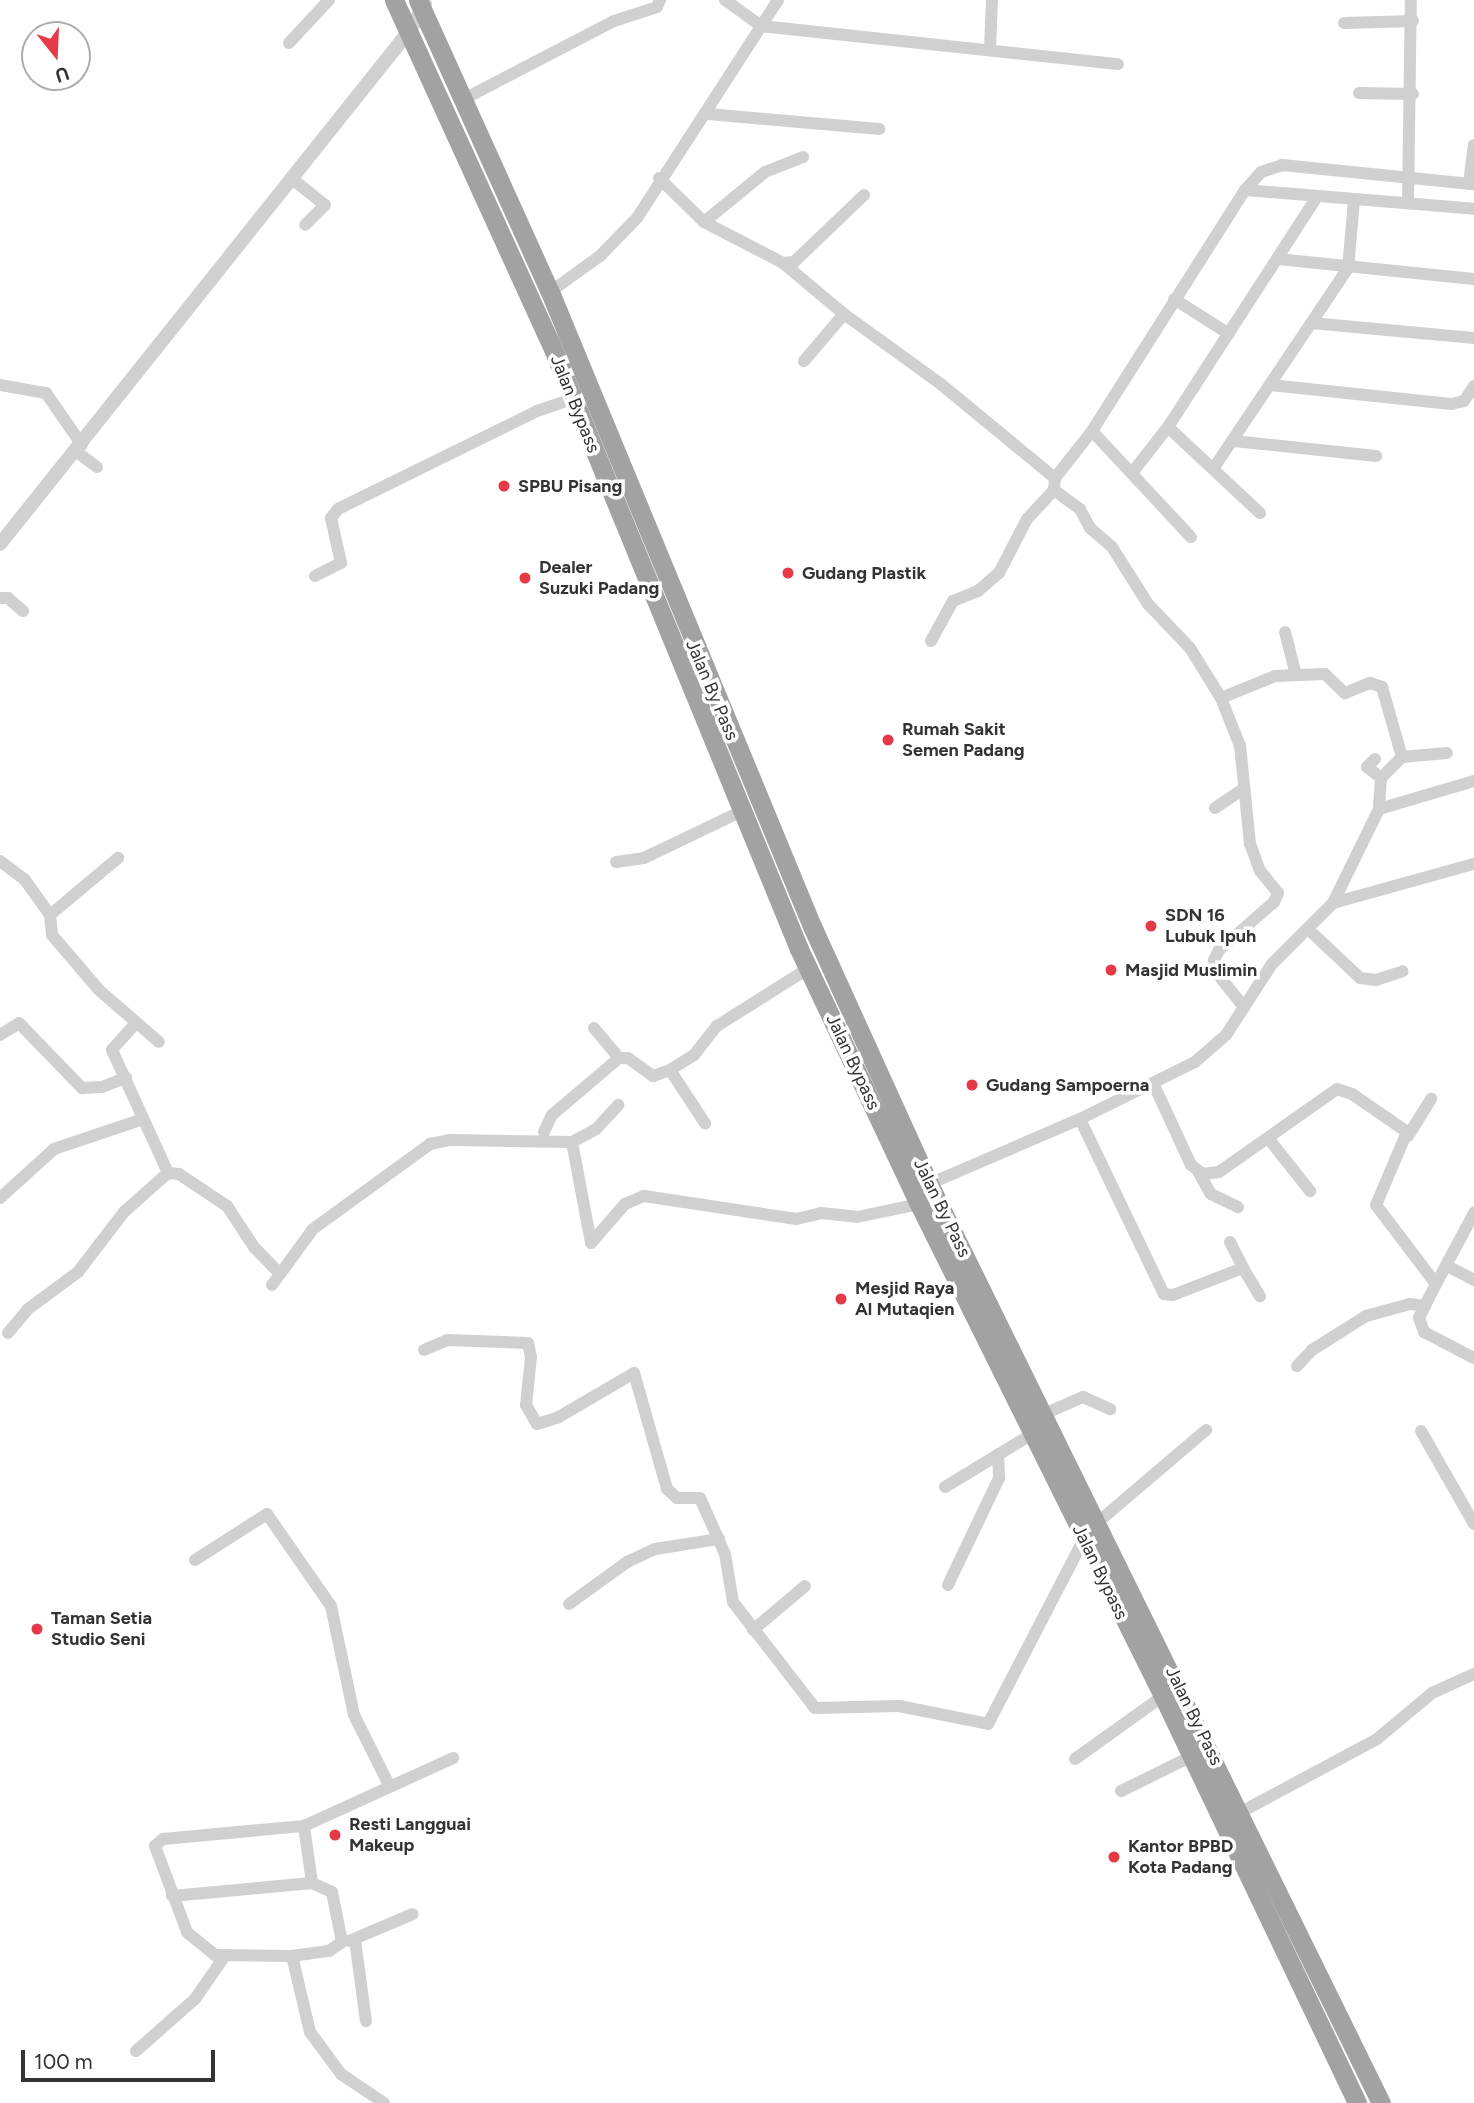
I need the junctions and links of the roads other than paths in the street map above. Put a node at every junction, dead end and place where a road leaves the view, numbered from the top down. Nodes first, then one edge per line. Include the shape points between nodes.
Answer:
1 (329, 0) edge
2 (394, 0) edge
3 (660, 0) edge
4 (725, 0) edge
5 (778, 0) edge
6 (992, 0) edge
7 (1411, 0) edge
8 (423, 3) edge
9 (1413, 21) junction
10 (1344, 23) dead end
11 (761, 26) junction
12 (410, 30) junction
13 (289, 43) dead end
14 (990, 49) junction
15 (1118, 64) dead end
16 (1359, 93) dead end
17 (1413, 94) junction
18 (464, 99) junction
19 (708, 114) junction
20 (879, 129) dead end
21 (1474, 145) edge
22 (803, 157) dead end
23 (291, 178) junction
24 (659, 178) junction
25 (1411, 178) junction
26 (1472, 184) edge
27 (1245, 190) junction
28 (864, 195) dead end
29 (1317, 198) junction
30 (1354, 201) junction
31 (1408, 203) junction
32 (1474, 209) edge
33 (704, 222) junction
34 (305, 225) dead end
35 (1278, 259) junction
36 (783, 263) junction
37 (1348, 268) junction
38 (1474, 279) edge
39 (550, 292) junction
40 (1174, 299) junction
41 (844, 314) junction
42 (1311, 323) junction
43 (1229, 334) junction
44 (1474, 338) edge
45 (804, 361) dead end
46 (0, 385) edge
47 (1270, 385) junction
48 (1474, 386) edge
49 (574, 398) junction
50 (1168, 427) junction
51 (1092, 431) junction
52 (1234, 441) junction
53 (80, 449) junction
54 (1376, 456) dead end
55 (97, 467) dead end
56 (1213, 469) junction
57 (1132, 473) junction
58 (1055, 484) junction
59 (1260, 513) dead end
60 (1191, 537) dead end
61 (0, 544) edge
62 (315, 576) dead end
63 (0, 598) edge
64 (23, 611) dead end
65 (1285, 632) dead end
66 (931, 641) dead end
67 (1296, 676) junction
68 (1221, 698) junction
69 (1447, 753) dead end
70 (1402, 757) junction
71 (1375, 760) dead end
72 (1381, 778) junction
73 (1474, 781) edge
74 (753, 786) junction
75 (1243, 789) junction
76 (733, 794) junction
77 (1215, 808) dead end
78 (1379, 809) junction
79 (740, 812) junction
80 (118, 858) dead end
81 (0, 861) edge
82 (616, 862) dead end
83 (1474, 864) edge
84 (1333, 903) junction
85 (50, 915) junction
86 (1308, 929) junction
87 (809, 968) junction
88 (1403, 971) dead end
89 (1244, 1007) junction
90 (136, 1023) junction
91 (594, 1028) dead end
92 (0, 1035) edge
93 (159, 1042) dead end
94 (619, 1058) junction
95 (670, 1070) junction
96 (126, 1078) junction
97 (1154, 1085) junction
98 (1431, 1099) dead end
99 (618, 1105) dead end
100 (143, 1119) junction
101 (1080, 1119) junction
102 (705, 1123) dead end
103 (544, 1132) dead end
104 (1408, 1136) junction
105 (1268, 1138) junction
106 (572, 1142) junction
107 (1198, 1171) junction
108 (168, 1173) junction
109 (929, 1184) junction
110 (1310, 1191) dead end
111 (0, 1198) edge
112 (919, 1204) junction
113 (1238, 1206) dead end
114 (1474, 1213) edge
115 (1230, 1242) dead end
116 (1447, 1266) junction
117 (1242, 1268) junction
118 (280, 1274) junction
119 (1474, 1280) edge
120 (1436, 1284) junction
121 (272, 1285) dead end
122 (1260, 1296) dead end
123 (1426, 1306) junction
124 (8, 1333) dead end
125 (424, 1350) dead end
126 (1474, 1358) edge
127 (1297, 1366) dead end
128 (1110, 1409) dead end
129 (1044, 1414) junction
130 (1206, 1430) dead end
131 (1421, 1432) dead end
132 (1032, 1434) junction
133 (998, 1454) junction
134 (945, 1487) dead end
135 (1098, 1522) junction
136 (1474, 1524) edge
137 (719, 1539) junction
138 (1084, 1539) junction
139 (195, 1560) dead end
140 (948, 1585) dead end
141 (805, 1586) dead end
142 (569, 1604) dead end
143 (752, 1630) junction
144 (1474, 1674) edge
145 (1163, 1696) junction
146 (1192, 1756) junction
147 (453, 1758) dead end
148 (1075, 1759) dead end
149 (390, 1787) junction
150 (1121, 1791) dead end
151 (1241, 1812) junction
152 (304, 1826) junction
153 (313, 1883) junction
154 (172, 1896) junction
155 (413, 1914) dead end
156 (348, 1941) junction
157 (292, 1956) junction
158 (224, 1957) junction
159 (366, 2021) dead end
160 (136, 2051) dead end
161 (384, 2103) edge
162 (1357, 2103) edge
163 (1381, 2103) edge

1 - 13 street
2 - 12 highway, Jalan Bypass
3 - 18 street via 657,7 614,21
4 - 11 street
5 - 11 street
6 - 14 street
7 - 9 street
8 - 12 street
8 - 18 highway
9 - 10 street
9 - 17 street
11 - 14 street
11 - 19 street
12 - 23 street
12 - 49 highway, Jalan Bypass
14 - 15 street
16 - 17 street
17 - 25 street
18 - 39 highway
19 - 20 street
19 - 24 street
21 - 26 street
22 - 33 street via 765,172
23 - 34 street via 325,205
23 - 53 street via 206,281
24 - 33 street
24 - 39 street via 619,239
25 - 26 street
25 - 27 street via 1282,165 1261,172
25 - 31 street
27 - 29 street
27 - 40 street
28 - 36 street via 803,254
29 - 30 street
29 - 35 street
30 - 31 street
30 - 37 street
31 - 32 street
33 - 36 street
35 - 37 street
35 - 43 street
36 - 41 street
37 - 38 street
37 - 42 street
39 - 74 highway, Jalan By Pass
40 - 43 street
40 - 51 street
41 - 45 street
41 - 58 street via 942,385
42 - 44 street
42 - 47 street
43 - 50 street
46 - 53 street via 46,393
47 - 48 street via 1451,404 1464,401
47 - 52 street
49 - 62 street via 537,411 338,509 331,518 341,563
49 - 76 highway, Jalan Bypass
50 - 56 street
50 - 57 street
51 - 57 street
51 - 58 street
52 - 54 street
52 - 56 street
53 - 55 street
53 - 61 street
56 - 59 street
57 - 60 street
58 - 66 street via 1027,519 999,573 978,591 953,601
58 - 68 street via 1080,509 1090,528 1112,547 1126,576 1190,648
63 - 64 street via 8,598
65 - 67 street
67 - 68 street via 1266,677
67 - 70 street via 1328,675 1345,693 1370,683 1382,687
68 - 75 street via 1240,746
69 - 70 street
70 - 72 street
71 - 72 street via 1367,767
72 - 78 street
73 - 78 street
74 - 76 highway
74 - 109 highway, Jalan By Pass
75 - 77 street
75 - 89 street via 1253,856 1278,893 1214,960 1216,972
76 - 79 highway, Jalan Bypass
78 - 84 street
79 - 82 street via 644,858
79 - 87 highway, Jalan Bypass
80 - 85 street
81 - 85 street via 25,880
83 - 84 street
84 - 86 street
85 - 90 street via 52,935 59,944
86 - 88 street via 1360,978 1376,981
86 - 89 street via 1272,964
87 - 95 street via 717,1026 697,1051
87 - 112 highway, Jalan Bypass
89 - 97 street via 1209,1051
90 - 93 street
90 - 96 street via 112,1047
91 - 94 street
92 - 96 street via 19,1023 82,1088
94 - 95 street via 628,1058 653,1076
94 - 103 street via 552,1115
95 - 102 street
96 - 100 street
97 - 101 street
97 - 107 street
98 - 104 street
99 - 106 street via 596,1129
100 - 108 street
100 - 111 street via 54,1149
101 - 109 street
101 - 117 street via 1164,1294 1173,1295
104 - 105 street via 1404,1128 1337,1089
104 - 120 street via 1376,1196 1376,1205
105 - 107 street via 1219,1172
105 - 110 street
106 - 112 street via 591,1243 625,1204 644,1196 796,1219 821,1213 857,1217
106 - 118 street via 437,1141 313,1229
107 - 113 street via 1211,1194
108 - 118 street via 179,1174 227,1206 254,1247
108 - 124 street via 124,1212 78,1272 28,1309
109 - 129 highway, Jalan By Pass
112 - 132 highway, Jalan Bypass
114 - 116 street
115 - 117 street
116 - 119 street
116 - 120 street
117 - 122 street
118 - 121 street
120 - 123 street
123 - 126 street via 1419,1318 1424,1332
123 - 127 street via 1410,1304 1366,1316 1312,1350
125 - 137 street via 447,1340 528,1343 526,1405 537,1424 557,1418 634,1373 667,1489 677,1499 698,1496
128 - 129 street via 1083,1397
129 - 135 highway, Jalan By Pass
130 - 135 street
131 - 136 street
132 - 133 street
132 - 138 highway, Jalan Bypass
133 - 134 street
133 - 140 street via 999,1478
135 - 151 highway, Jalan By Pass
137 - 142 street via 656,1549 627,1562
137 - 143 street via 729,1593
138 - 143 street via 1059,1579 994,1718 985,1725 898,1706 815,1708
138 - 145 highway, Jalan Bypass
139 - 149 street via 267,1514 331,1606 354,1715
141 - 143 street
144 - 151 street via 1432,1693 1377,1739
145 - 146 highway, Jalan Bypass
145 - 148 street
146 - 150 street
146 - 162 highway, Jalan Bypass
147 - 149 street
149 - 152 street
151 - 163 highway, Jalan By Pass
152 - 153 street
152 - 154 street via 160,1840 155,1846
153 - 154 street
153 - 156 street via 334,1895
154 - 158 street via 187,1932 204,1950
155 - 156 street
156 - 157 street via 329,1951
156 - 159 street
157 - 158 street
157 - 161 street via 310,2032 341,2074
158 - 160 street via 195,1999

